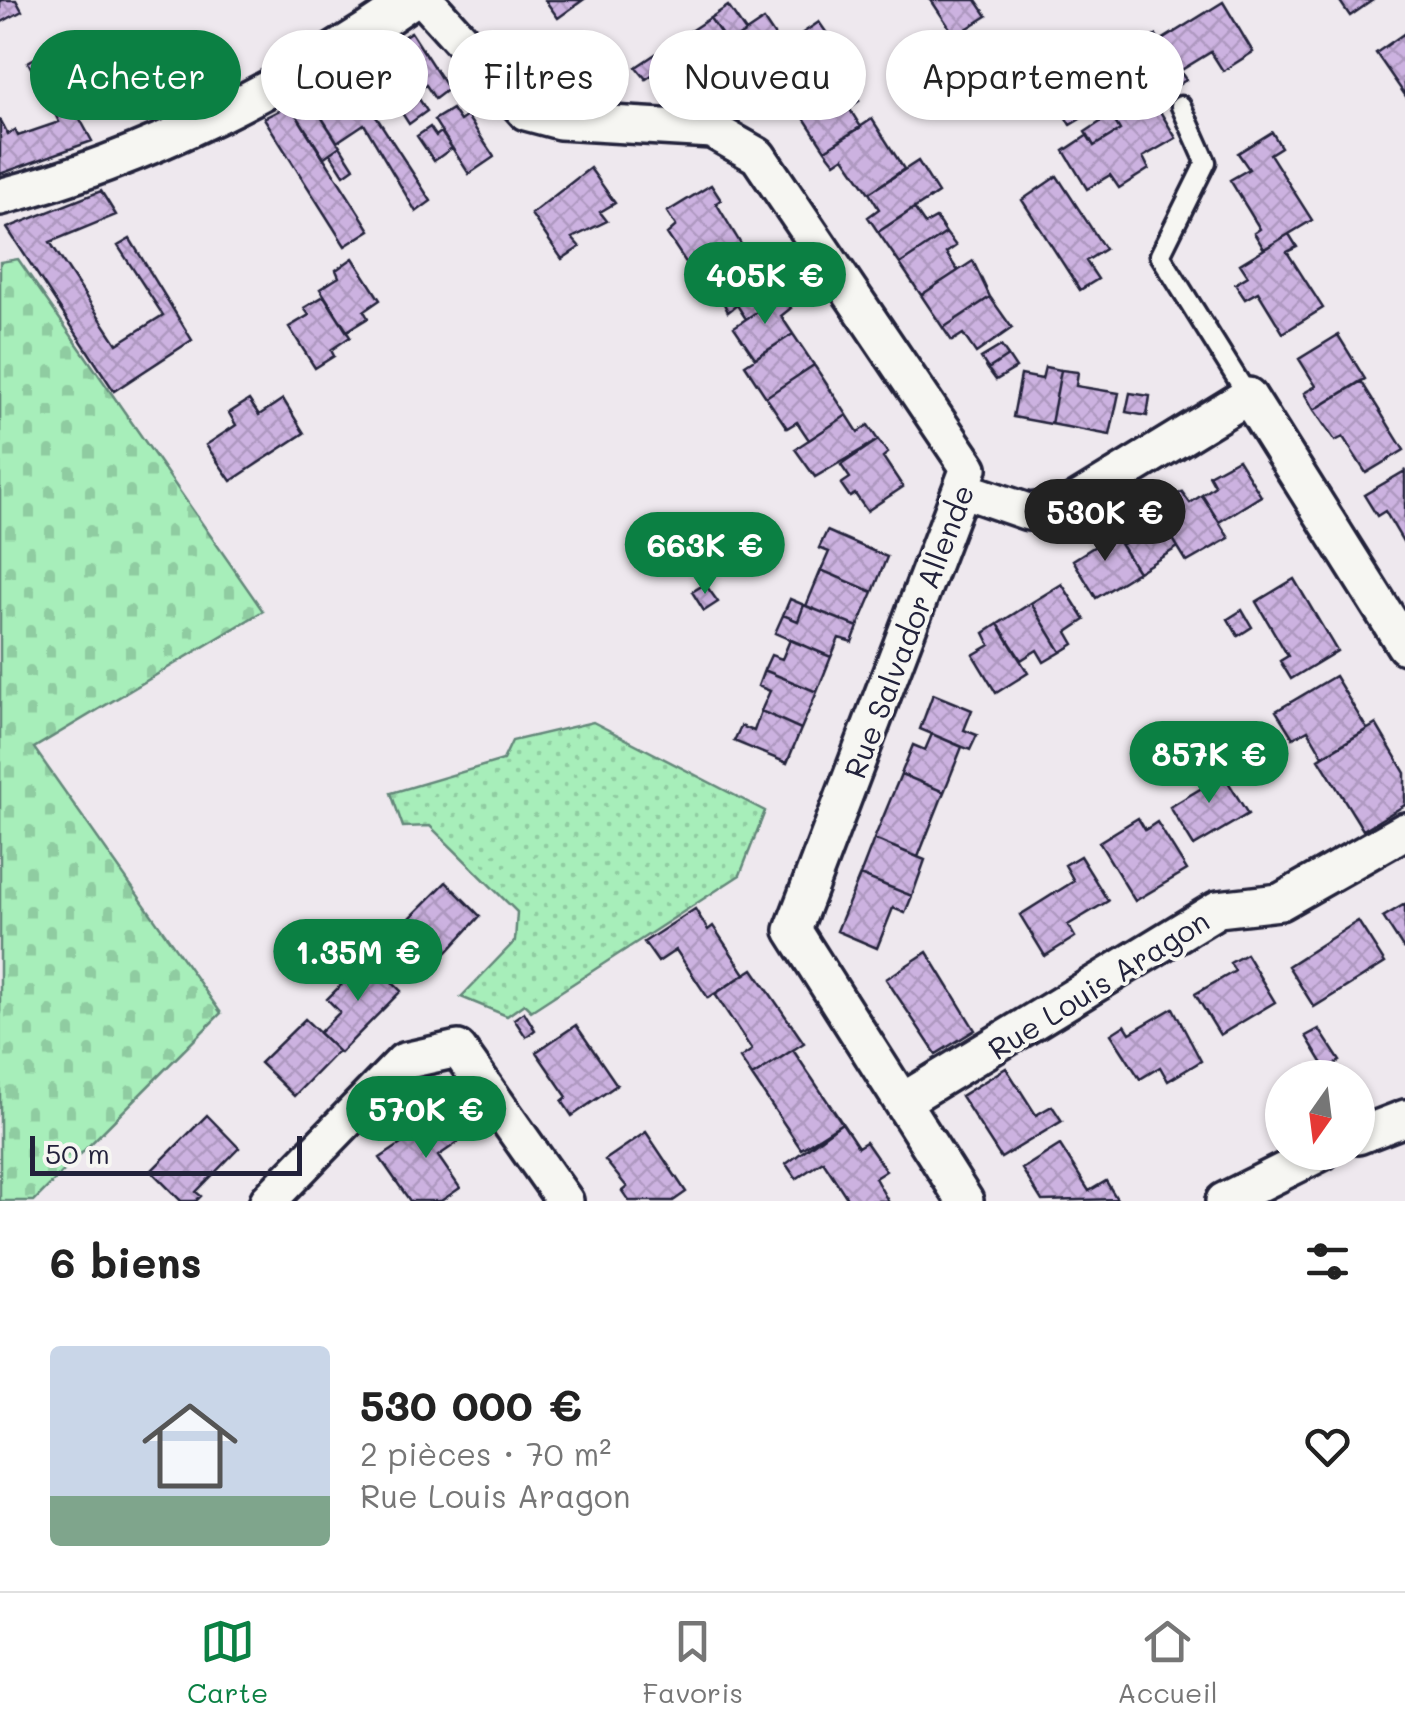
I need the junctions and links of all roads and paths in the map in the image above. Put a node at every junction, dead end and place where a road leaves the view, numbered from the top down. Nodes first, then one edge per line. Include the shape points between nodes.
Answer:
1 (412, 0) edge
2 (426, 0) edge
3 (1184, 111) edge
4 (0, 197) edge
5 (1248, 396) junction
6 (964, 490) junction
7 (1405, 646) edge
8 (1405, 831) edge
9 (903, 1101) junction
10 (1405, 1118) edge
11 (1375, 1129) edge
12 (1286, 1170) edge
13 (268, 1201) edge
14 (565, 1201) edge
15 (965, 1201) edge
16 (1224, 1201) edge

1 - 4 street via 346,47 152,145
2 - 6 street, Rue Salvador Allende via 526,112 560,121 712,130 758,156 970,468
3 - 5 lane via 1206,162 1160,255
5 - 6 street via 1067,507 1028,512
5 - 7 street
6 - 9 street, Rue Salvador Allende via 793,930
8 - 9 street, Rue Louis Aragon via 1280,902 1218,909
9 - 15 street, Rue Salvador Allende
10 - 11 street
12 - 16 street
13 - 14 street via 404,1061 458,1049

